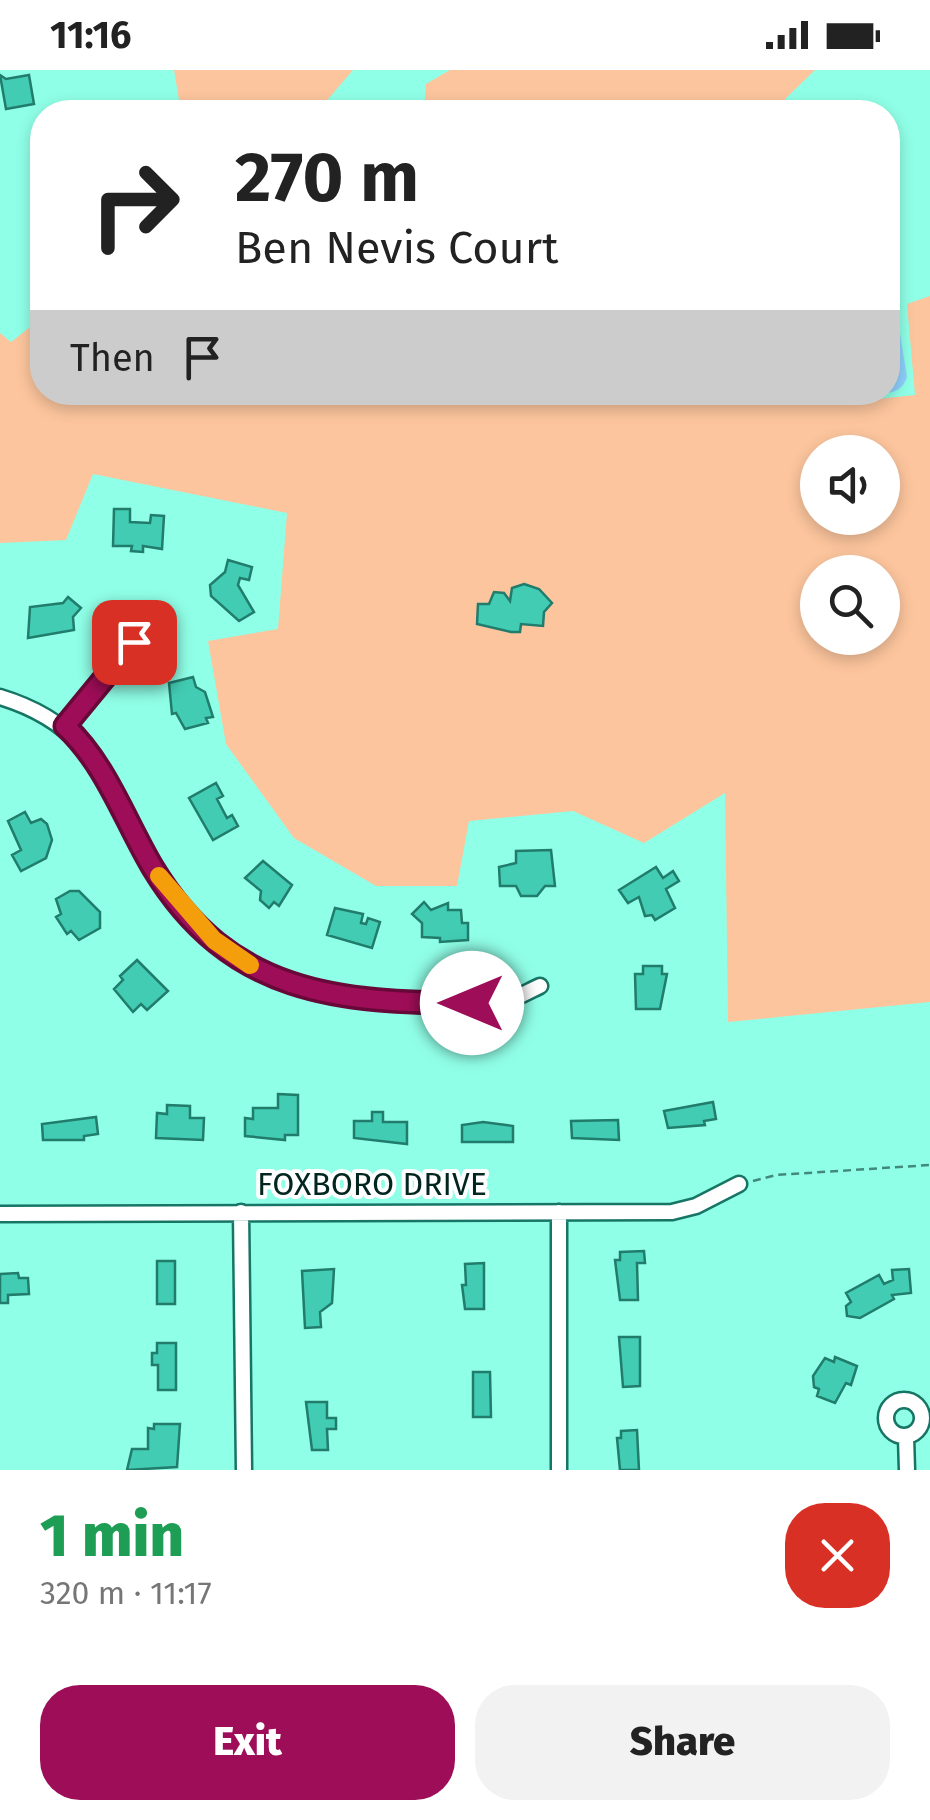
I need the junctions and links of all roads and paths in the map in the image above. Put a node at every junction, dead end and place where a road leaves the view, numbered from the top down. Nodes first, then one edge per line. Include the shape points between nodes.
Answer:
1 (134, 642) dead end
2 (0, 697) edge
3 (65, 726) junction
4 (540, 986) dead end
5 (930, 1165) edge
6 (739, 1184) joint
7 (242, 1212) junction
8 (559, 1212) junction
9 (0, 1214) edge
10 (906, 1437) dead end
11 (244, 1470) edge
12 (559, 1470) edge
13 (907, 1470) edge

1 - 3 street
2 - 3 street
3 - 4 street via 92,758 181,907 257,970 334,998 396,1003 503,1003
5 - 6 path via 776,1175
6 - 8 street, FOXBORO DRIVE via 672,1212
7 - 8 street, FOXBORO DRIVE
7 - 9 street, FOXBORO DRIVE
7 - 11 street
8 - 12 street
10 - 13 street

